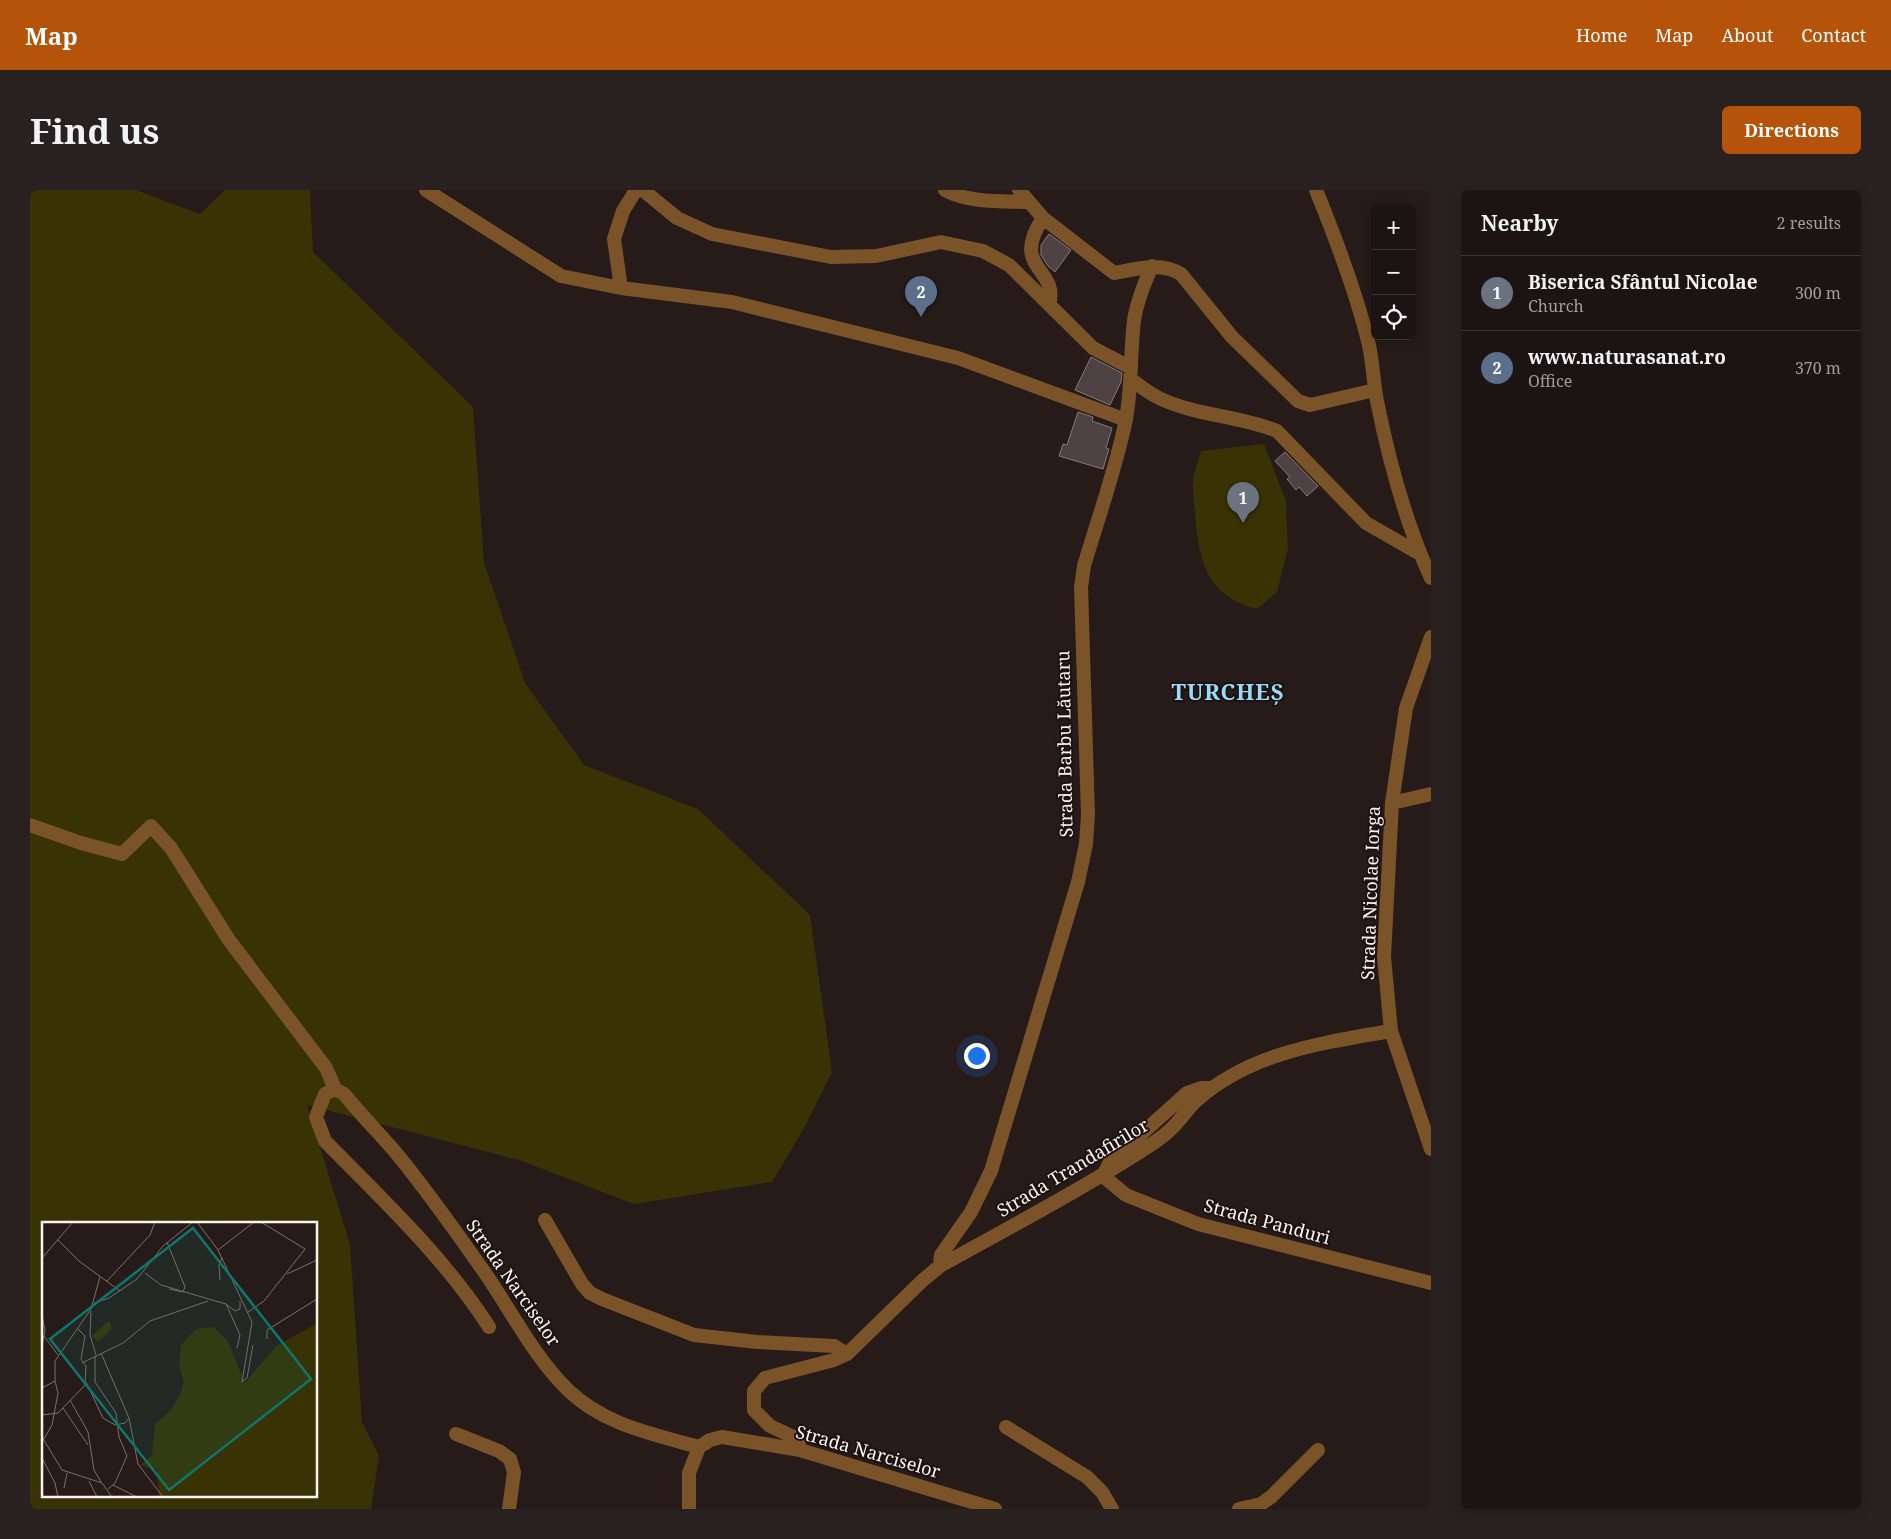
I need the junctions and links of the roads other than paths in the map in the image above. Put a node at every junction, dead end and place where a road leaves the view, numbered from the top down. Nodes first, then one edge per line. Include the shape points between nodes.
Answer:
1 (426, 190) edge
2 (636, 190) edge
3 (643, 190) edge
4 (945, 190) edge
5 (1019, 190) edge
6 (1316, 190) edge
7 (1029, 202) junction
8 (1043, 218) junction
9 (1152, 266) junction
10 (621, 288) junction
11 (1050, 305) junction
12 (1132, 374) junction
13 (1375, 390) junction
14 (1126, 420) junction
15 (1420, 554) junction
16 (1431, 578) edge
17 (1431, 637) edge
18 (1431, 794) edge
19 (1392, 803) junction
20 (30, 825) edge
21 (1391, 1031) junction
22 (335, 1089) junction
23 (1431, 1149) edge
24 (1103, 1176) junction
25 (545, 1220) dead end
26 (940, 1266) junction
27 (1431, 1283) edge
28 (489, 1327) dead end
29 (846, 1354) junction
30 (1006, 1427) dead end
31 (456, 1434) dead end
32 (699, 1446) junction
33 (800, 1450) junction
34 (1318, 1450) dead end
35 (509, 1509) edge
36 (689, 1509) edge
37 (995, 1509) edge
38 (1112, 1509) edge
39 (1239, 1509) edge

1 - 10 street via 561,276
2 - 10 street via 623,211 614,239
3 - 11 street via 677,218 712,234 831,257 876,256 941,242 983,251 1009,265
4 - 7 street via 973,198
5 - 7 street
6 - 13 street via 1343,256 1368,342
7 - 8 street
8 - 9 street via 1114,273
8 - 11 street via 1030,249 1036,267 1053,294
9 - 12 street, Strada Barbu Lăutaru via 1134,319
9 - 13 street via 1173,269 1181,274 1252,359 1304,405
10 - 14 street via 732,302 958,358
11 - 12 street via 1093,348
12 - 14 street, Strada Barbu Lăutaru
12 - 15 street via 1151,394 1180,406 1260,424 1277,431 1366,523
13 - 15 street via 1396,479
14 - 26 street, Strada Barbu Lăutaru via 1084,566 1081,587 1088,814 1078,882 991,1171 971,1212 941,1255
15 - 16 street
17 - 19 street, Strada Nicolae Iorga via 1406,708
18 - 19 street
19 - 21 street, Strada Nicolae Iorga via 1384,957
20 - 22 street via 122,854 151,826 171,848 229,940 326,1068
21 - 23 street, Strada Nicolae Iorga
21 - 24 street, Strada Trandafirilor via 1309,1045 1283,1052 1246,1069 1197,1100 1158,1140
22 - 28 street via 326,1094 316,1117 318,1130 325,1141 431,1253
22 - 32 street, Strada Narciselor via 344,1094 424,1189 538,1354 569,1390 604,1416 624,1426
24 - 26 street, Strada Trandafirilor
24 - 27 street, Strada Panduri via 1126,1195 1198,1224
25 - 29 street via 582,1284 602,1299 694,1335 834,1346
26 - 29 street, Strada Trandafirilor
29 - 33 street, Strada Trandafirilor via 765,1378 754,1391 754,1410 759,1417 798,1439
30 - 38 street via 1087,1477 1102,1492
31 - 35 street via 499,1451 510,1459 514,1472
32 - 33 street, Strada Narciselor via 722,1437
32 - 36 street via 689,1473
33 - 37 street, Strada Narciselor
34 - 39 street via 1272,1498

